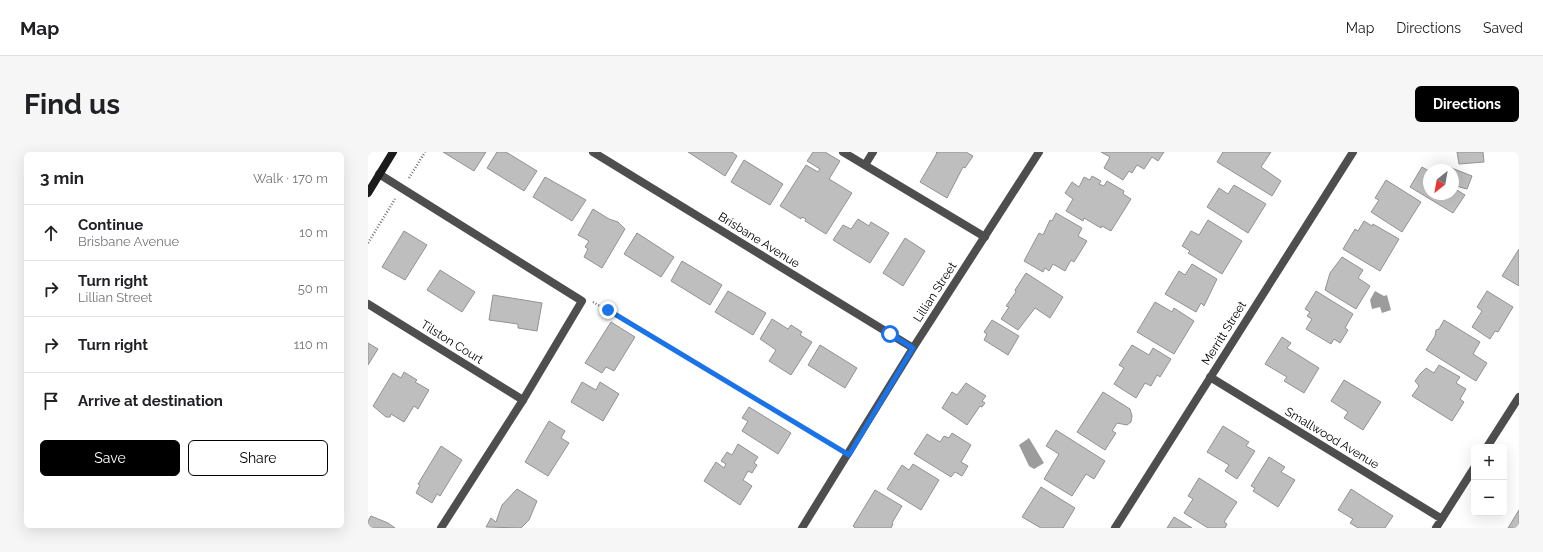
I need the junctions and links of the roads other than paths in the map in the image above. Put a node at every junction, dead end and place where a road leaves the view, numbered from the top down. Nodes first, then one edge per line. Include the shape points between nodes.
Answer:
1 (393, 152) edge
2 (593, 152) edge
3 (843, 152) edge
4 (873, 152) edge
5 (1039, 152) edge
6 (1353, 152) edge
7 (865, 165) junction
8 (379, 174) junction
9 (368, 193) edge
10 (985, 237) junction
11 (368, 304) edge
12 (913, 348) junction
13 (1210, 377) junction
14 (1519, 396) edge
15 (522, 400) junction
16 (1489, 444) edge
17 (1471, 473) edge
18 (1442, 519) junction
19 (441, 528) edge
20 (802, 528) edge
21 (1115, 528) edge
22 (1436, 528) edge

1 - 8 street
2 - 12 street, Brisbane Avenue
3 - 7 street
4 - 7 street
5 - 10 street, Lillian Street
6 - 13 street, Merritt Street
7 - 10 street
8 - 9 street
8 - 15 street via 582,301
10 - 12 street, Lillian Street
11 - 15 street, Tilston Court
12 - 20 street, Lillian Street
13 - 18 street, Smallwood Avenue
13 - 21 street, Merritt Street
14 - 16 street
15 - 19 street
17 - 18 street
18 - 22 street

